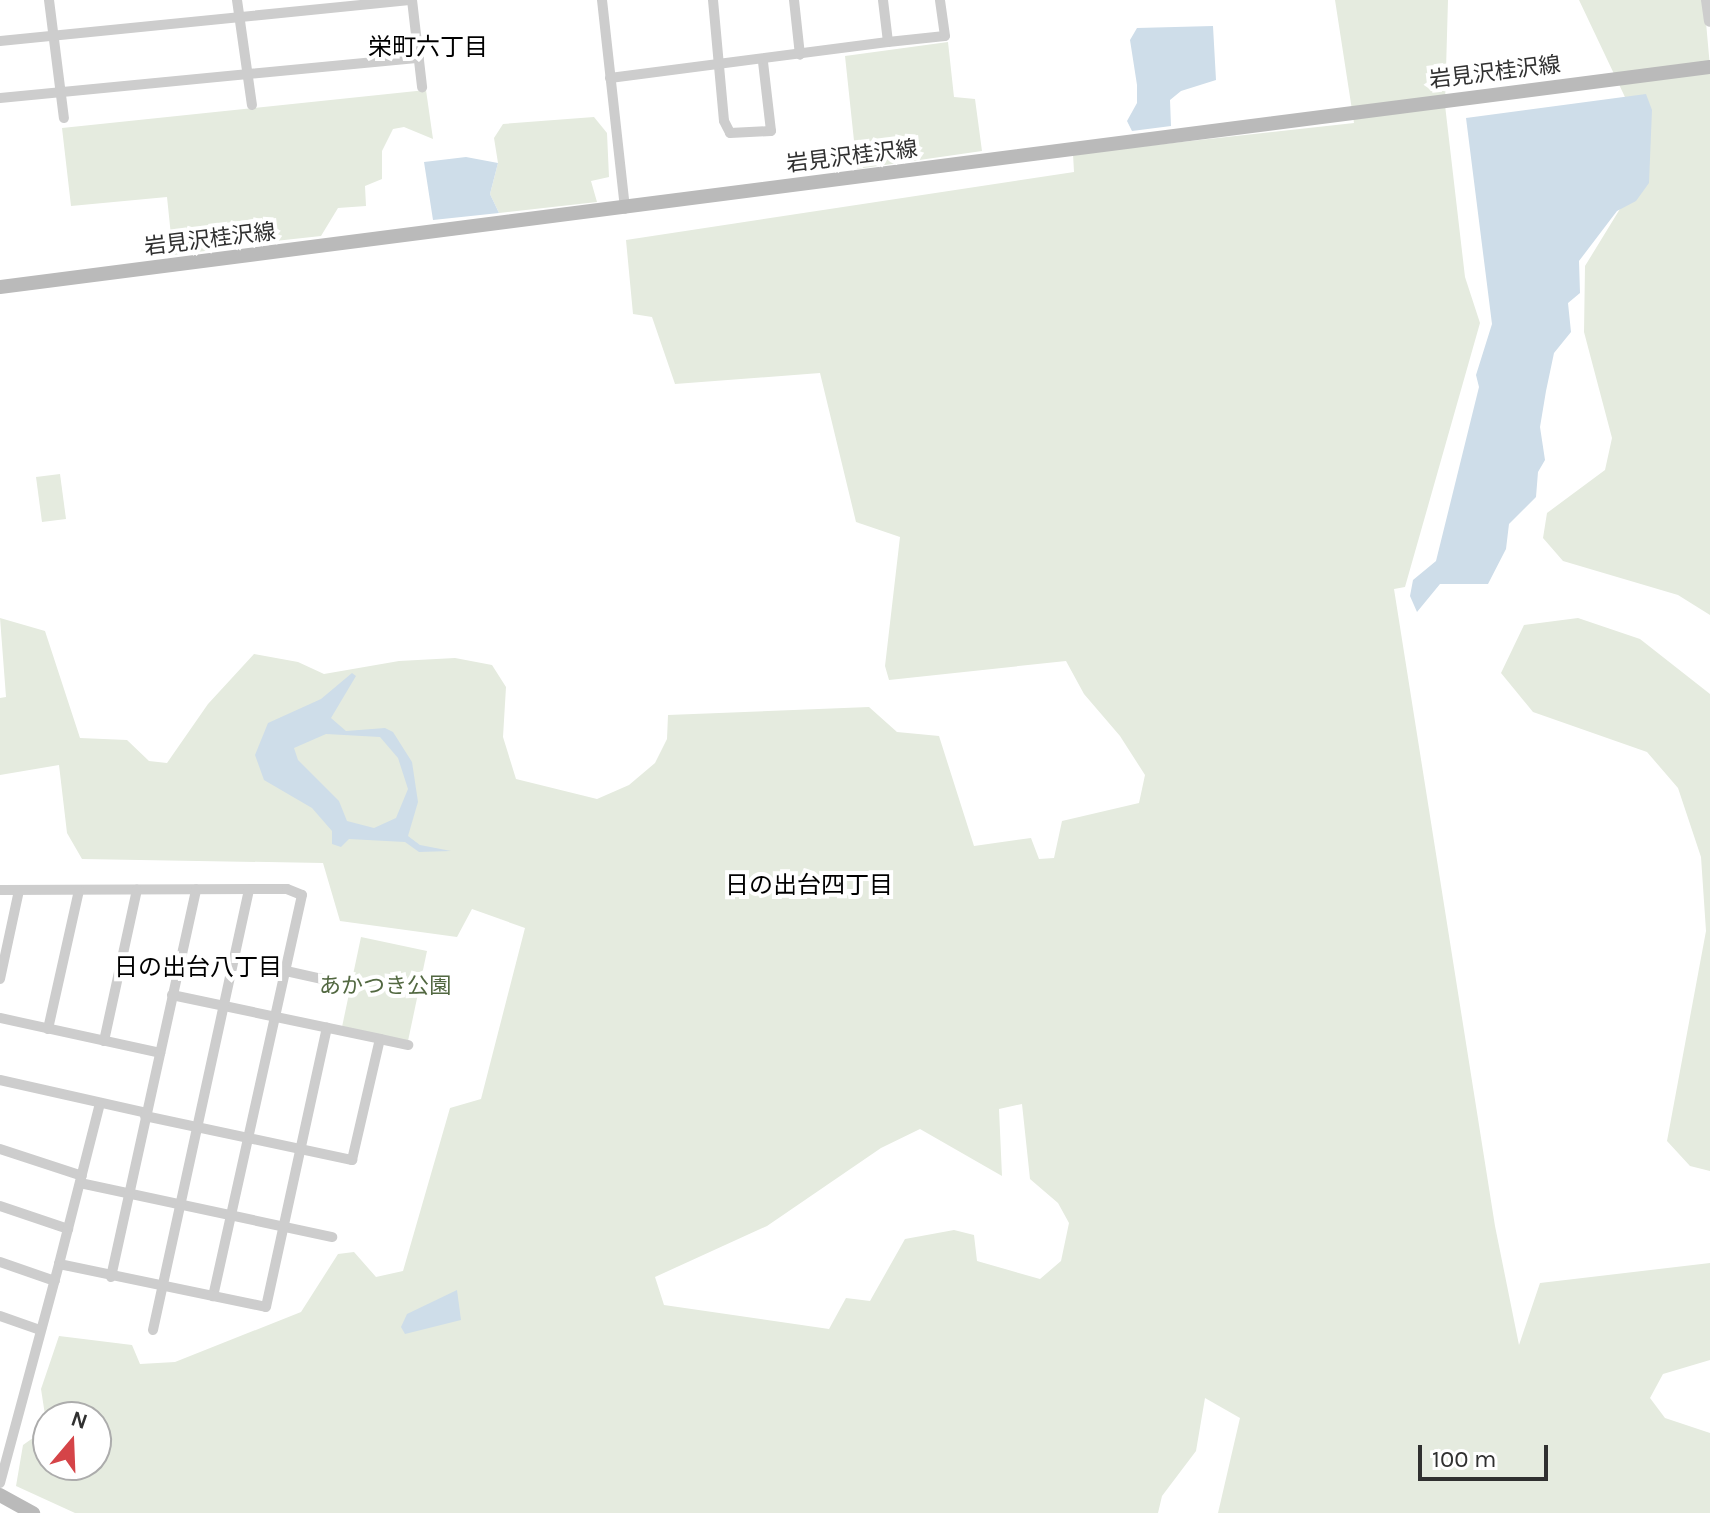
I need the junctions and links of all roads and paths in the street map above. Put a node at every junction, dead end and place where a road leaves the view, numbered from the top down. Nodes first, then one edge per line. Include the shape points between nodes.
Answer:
1 (49, 0) edge
2 (237, 0) edge
3 (602, 0) edge
4 (713, 0) edge
5 (794, 0) edge
6 (883, 0) edge
7 (940, 0) edge
8 (1707, 0) edge
9 (240, 17) junction
10 (1710, 21) edge
11 (53, 36) junction
12 (0, 41) edge
13 (888, 42) junction
14 (800, 55) junction
15 (419, 58) junction
16 (763, 62) junction
17 (719, 66) junction
18 (1710, 67) edge
19 (248, 74) junction
20 (610, 78) junction
21 (422, 87) dead end
22 (60, 92) junction
23 (0, 98) edge
24 (252, 105) dead end
25 (64, 118) dead end
26 (625, 209) junction
27 (0, 287) edge
28 (196, 889) junction
29 (249, 889) junction
30 (0, 890) edge
31 (19, 890) junction
32 (79, 890) junction
33 (137, 890) junction
34 (286, 971) junction
35 (0, 979) edge
36 (349, 985) dead end
37 (172, 995) junction
38 (224, 1006) junction
39 (276, 1017) junction
40 (0, 1018) edge
41 (327, 1028) junction
42 (48, 1029) junction
43 (380, 1039) junction
44 (104, 1041) junction
45 (408, 1045) dead end
46 (160, 1053) junction
47 (0, 1080) edge
48 (100, 1103) junction
49 (146, 1114) junction
50 (198, 1127) junction
51 (249, 1138) junction
52 (0, 1149) edge
53 (300, 1149) junction
54 (81, 1180) junction
55 (129, 1194) junction
56 (181, 1205) junction
57 (0, 1206) edge
58 (231, 1217) junction
59 (285, 1227) junction
60 (68, 1229) junction
61 (332, 1237) dead end
62 (0, 1262) edge
63 (59, 1264) junction
64 (111, 1277) junction
65 (55, 1281) junction
66 (163, 1287) junction
67 (213, 1296) junction
68 (0, 1316) edge
69 (40, 1330) junction
70 (153, 1330) dead end
71 (0, 1483) edge
72 (0, 1495) edge
73 (33, 1513) edge

1 - 11 street
2 - 9 street
3 - 20 street
4 - 17 street
5 - 14 street
6 - 13 street
7 - 13 street via 945,36
8 - 10 street
9 - 11 street
9 - 15 street via 412,0
9 - 19 street
11 - 12 street
11 - 22 street
13 - 14 street
14 - 16 street
15 - 19 street
15 - 21 street
16 - 17 street
16 - 17 street via 771,131 730,133
17 - 20 street
18 - 26 main road, 岩見沢桂沢線
19 - 22 street
19 - 24 street
20 - 26 street
22 - 23 street
22 - 25 street
26 - 27 main road, 岩見沢桂沢線
28 - 29 street
28 - 33 street
28 - 37 street
29 - 34 street via 293,889 302,895
29 - 38 street
30 - 31 street
31 - 32 street
31 - 35 street
32 - 33 street
32 - 42 street
33 - 44 street
34 - 36 street
34 - 39 street
37 - 38 street
37 - 46 street
38 - 39 street
38 - 50 street
39 - 41 street
39 - 51 street
40 - 42 street
41 - 43 street
41 - 53 street
42 - 44 street
43 - 45 street
43 - 53 street via 352,1160
44 - 46 street
46 - 49 street
47 - 48 street
48 - 49 street
48 - 54 street
49 - 50 street
49 - 55 street
50 - 51 street
50 - 56 street
51 - 53 street
51 - 58 street
52 - 54 street
53 - 59 street
54 - 55 street
54 - 60 street
55 - 56 street
55 - 64 street
56 - 58 street
56 - 66 street
57 - 60 street
58 - 59 street
58 - 67 street
59 - 61 street
59 - 67 street via 266,1307
60 - 63 street
62 - 65 street
63 - 64 street
63 - 65 street
64 - 66 street
65 - 69 street
66 - 67 street
66 - 70 street
68 - 69 street
69 - 71 street
72 - 73 main road

